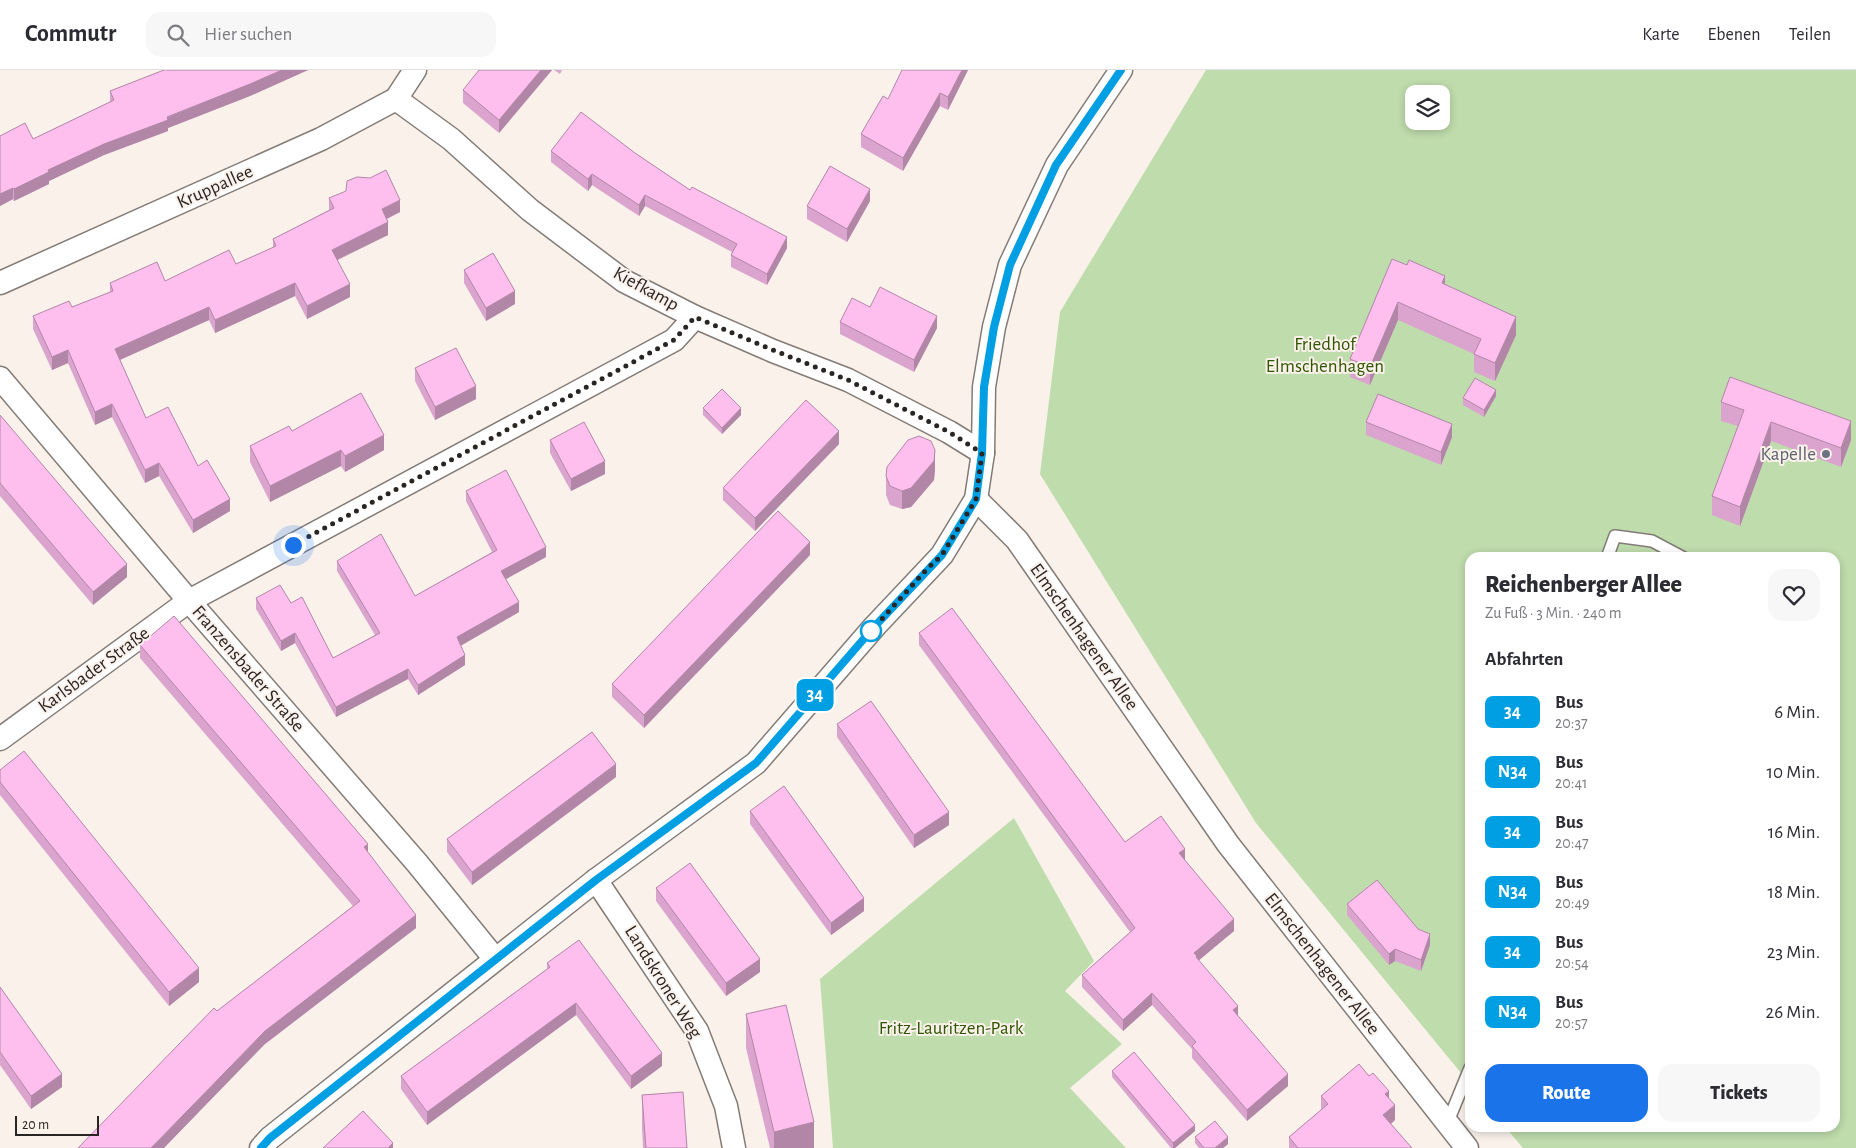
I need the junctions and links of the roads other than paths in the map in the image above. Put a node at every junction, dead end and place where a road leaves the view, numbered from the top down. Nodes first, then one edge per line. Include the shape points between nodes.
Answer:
1 (416, 70) edge
2 (1121, 70) edge
3 (396, 99) junction
4 (0, 283) edge
5 (695, 317) junction
6 (0, 378) edge
7 (982, 453) junction
8 (976, 499) junction
9 (1609, 552) edge
10 (1673, 552) edge
11 (189, 601) junction
12 (0, 739) edge
13 (596, 880) junction
14 (495, 959) junction
15 (1465, 1081) edge
16 (1448, 1124) junction
17 (261, 1148) edge
18 (734, 1148) edge
19 (1467, 1148) edge

1 - 3 street, Kruppallee
2 - 7 street via 1056,165 1010,265 994,327 984,387
3 - 4 street, Kruppallee via 322,139
3 - 5 street, Kiefkamp via 451,139 530,210 624,281
5 - 7 street, Kiefkamp via 848,380 949,432
5 - 11 street, Karlsbader Straße via 674,340
6 - 11 street, Franzensbader Straße
7 - 8 street
8 - 13 street via 942,555 875,626 756,763
8 - 16 street, Elmschenhagener Allee via 1017,540 1228,844
9 - 10 lane via 1615,536 1652,541
11 - 12 street, Karlsbader Straße
11 - 14 street, Franzensbader Straße via 417,863
13 - 14 street
13 - 18 street, Landskroner Weg via 697,1031 726,1106
14 - 17 street
15 - 16 lane
16 - 19 street, Elmschenhagener Allee

